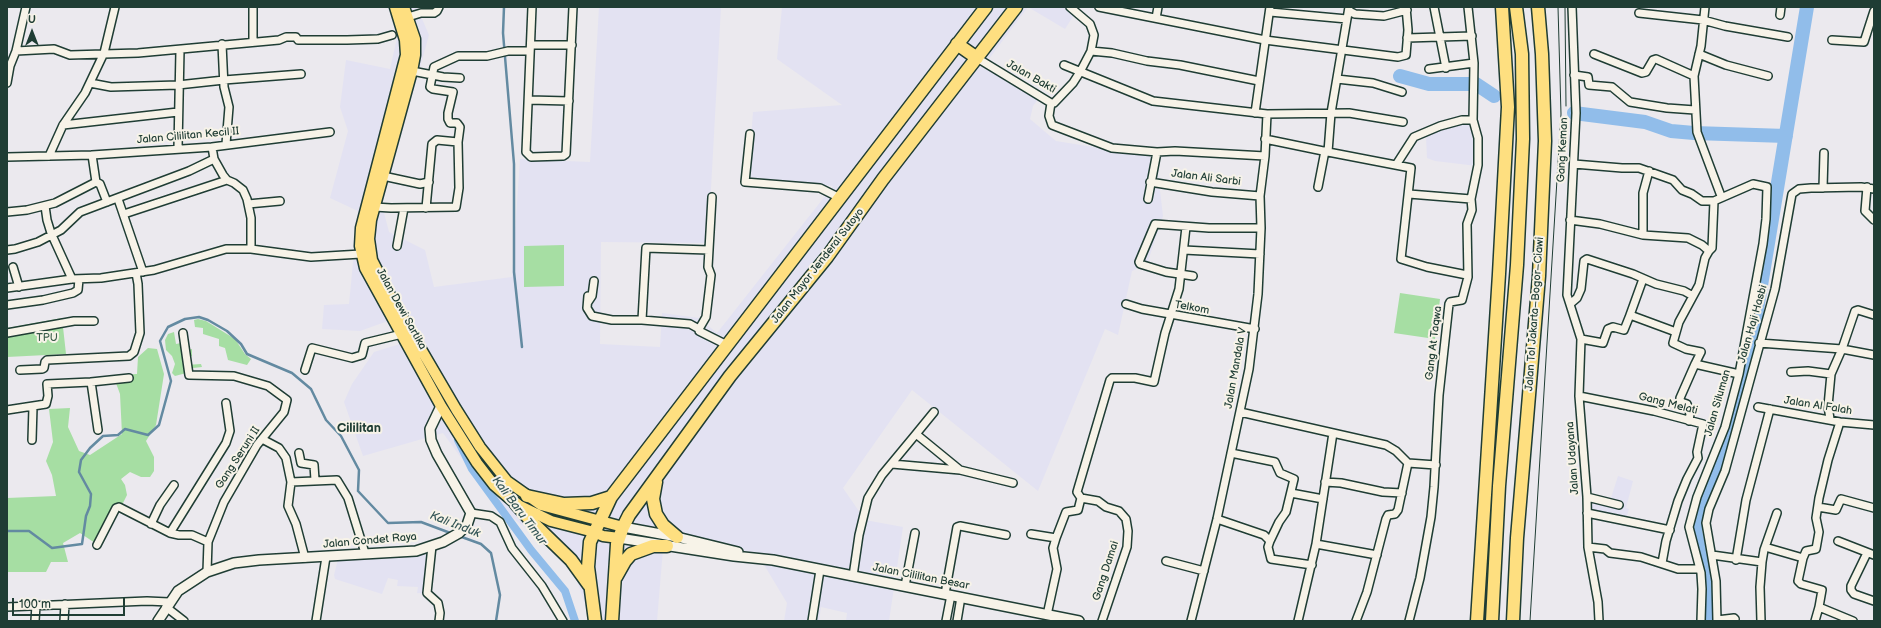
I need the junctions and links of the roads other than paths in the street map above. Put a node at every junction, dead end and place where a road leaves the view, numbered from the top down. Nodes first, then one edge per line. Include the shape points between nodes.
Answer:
1 (26, 7) edge
2 (115, 7) edge
3 (253, 7) edge
4 (395, 7) edge
5 (439, 7) edge
6 (532, 7) edge
7 (573, 7) edge
8 (986, 7) edge
9 (1016, 7) edge
10 (1070, 7) edge
11 (1099, 7) edge
12 (1158, 7) edge
13 (1434, 7) edge
14 (1468, 7) edge
15 (1502, 7) edge
16 (1516, 7) edge
17 (1538, 7) edge
18 (1572, 7) edge
19 (1705, 7) edge
20 (1781, 7) edge
21 (1407, 8) edge
22 (1270, 9) edge
23 (1349, 9) edge
24 (1874, 11) edge
25 (406, 12) edge
26 (1639, 13) dead end
27 (1780, 15) dead end
28 (1156, 18) junction
29 (1348, 19) junction
30 (1703, 20) junction
31 (392, 35) dead end
32 (1439, 36) junction
33 (1472, 36) junction
34 (1788, 36) dead end
35 (1407, 38) junction
36 (1265, 40) junction
37 (1832, 40) dead end
38 (253, 42) junction
39 (222, 44) junction
40 (957, 44) junction
41 (572, 45) junction
42 (530, 48) junction
43 (180, 50) junction
44 (1342, 50) junction
45 (16, 51) junction
46 (1091, 51) junction
47 (104, 53) junction
48 (1594, 54) dead end
49 (1699, 54) junction
50 (977, 58) junction
51 (1474, 63) junction
52 (1064, 65) dead end
53 (8, 66) edge
54 (1446, 68) junction
55 (1429, 69) dead end
56 (412, 71) junction
57 (1080, 72) junction
58 (301, 74) dead end
59 (432, 74) junction
60 (1574, 75) junction
61 (1694, 76) junction
62 (1768, 76) dead end
63 (460, 78) dead end
64 (1337, 79) junction
65 (224, 80) junction
66 (1259, 81) junction
67 (7, 83) edge
68 (90, 83) junction
69 (178, 85) junction
70 (1402, 92) dead end
71 (528, 100) junction
72 (569, 101) junction
73 (1051, 103) junction
74 (1695, 110) junction
75 (178, 112) junction
76 (1255, 113) junction
77 (1331, 113) junction
78 (1266, 114) junction
79 (1473, 120) junction
80 (1403, 122) dead end
81 (63, 125) junction
82 (330, 132) dead end
83 (750, 134) dead end
84 (1265, 140) junction
85 (458, 142) junction
86 (226, 144) junction
87 (212, 147) junction
88 (178, 148) junction
89 (1326, 151) junction
90 (1157, 152) junction
91 (1824, 152) dead end
92 (92, 155) junction
93 (49, 156) junction
94 (1265, 156) junction
95 (7, 157) edge
96 (214, 159) junction
97 (1574, 164) junction
98 (1396, 165) junction
99 (1649, 171) junction
100 (383, 176) junction
101 (227, 180) junction
102 (96, 182) junction
103 (429, 182) junction
104 (1150, 182) junction
105 (1318, 187) dead end
106 (1823, 188) junction
107 (1870, 188) edge
108 (1409, 194) junction
109 (1260, 196) junction
110 (1721, 196) junction
111 (712, 197) dead end
112 (840, 198) junction
113 (118, 199) junction
114 (1148, 199) dead end
115 (1471, 199) junction
116 (280, 201) dead end
117 (1714, 201) junction
118 (107, 202) junction
119 (248, 204) junction
120 (45, 206) junction
121 (374, 206) junction
122 (404, 208) junction
123 (426, 208) junction
124 (7, 212) edge
125 (124, 214) junction
126 (1570, 220) junction
127 (1874, 220) edge
128 (1186, 227) junction
129 (1261, 228) junction
130 (52, 235) junction
131 (1643, 235) junction
132 (397, 246) dead end
133 (7, 250) edge
134 (251, 250) junction
135 (709, 250) junction
136 (1184, 250) junction
137 (1709, 251) junction
138 (361, 254) junction
139 (1260, 254) junction
140 (13, 267) dead end
141 (139, 272) junction
142 (1182, 274) junction
143 (1467, 275) junction
144 (1193, 276) dead end
145 (1643, 279) junction
146 (75, 280) junction
147 (594, 281) dead end
148 (19, 287) junction
149 (7, 288) edge
150 (1567, 295) joint
151 (1693, 296) junction
152 (1126, 304) dead end
153 (1570, 304) junction
154 (7, 305) edge
155 (1171, 315) junction
156 (1630, 315) junction
157 (1874, 315) edge
158 (642, 320) junction
159 (94, 321) dead end
160 (699, 329) junction
161 (1255, 329) junction
162 (1676, 332) junction
163 (183, 333) dead end
164 (7, 334) edge
165 (402, 334) junction
166 (1748, 337) junction
167 (1581, 339) junction
168 (1759, 341) junction
169 (727, 345) junction
170 (1842, 349) junction
171 (1874, 355) edge
172 (1696, 364) junction
173 (20, 370) dead end
174 (305, 370) dead end
175 (1791, 372) dead end
176 (1739, 374) junction
177 (1831, 374) junction
178 (129, 378) dead end
179 (91, 382) junction
180 (1579, 396) junction
181 (226, 403) dead end
182 (441, 406) junction
183 (33, 407) junction
184 (1758, 407) dead end
185 (1770, 409) junction
186 (7, 410) edge
187 (934, 412) dead end
188 (1240, 412) junction
189 (1830, 420) junction
190 (1689, 421) junction
191 (1840, 422) junction
192 (1874, 425) edge
193 (98, 430) dead end
194 (1333, 433) junction
195 (916, 434) junction
196 (262, 438) junction
197 (32, 440) dead end
198 (299, 453) dead end
199 (1231, 453) junction
200 (1408, 463) junction
201 (892, 464) junction
202 (1436, 465) junction
203 (960, 470) junction
204 (658, 475) junction
205 (315, 480) junction
206 (291, 482) junction
207 (1325, 482) junction
208 (1013, 483) dead end
209 (174, 485) dead end
210 (1291, 493) junction
211 (1402, 493) junction
212 (526, 496) junction
213 (611, 497) junction
214 (1587, 497) junction
215 (1081, 498) junction
216 (1323, 499) junction
217 (516, 504) junction
218 (1619, 505) dead end
219 (1818, 507) junction
220 (1874, 508) edge
221 (471, 513) junction
222 (1587, 513) junction
223 (1777, 513) dead end
224 (1218, 519) junction
225 (603, 521) junction
226 (151, 524) junction
227 (622, 526) junction
228 (1670, 530) junction
229 (170, 533) junction
230 (916, 533) dead end
231 (599, 534) junction
232 (1031, 534) dead end
233 (1006, 535) dead end
234 (677, 537) junction
235 (619, 538) junction
236 (1056, 538) junction
237 (1270, 541) junction
238 (208, 542) junction
239 (1838, 542) dead end
240 (1316, 544) junction
241 (97, 545) dead end
242 (432, 546) junction
243 (667, 546) junction
244 (1588, 547) junction
245 (1766, 547) junction
246 (365, 553) junction
247 (1870, 554) edge
248 (1377, 555) junction
249 (1712, 555) junction
250 (326, 557) junction
251 (305, 558) junction
252 (759, 558) junction
253 (1803, 558) junction
254 (1736, 560) junction
255 (1166, 561) dead end
256 (1762, 562) junction
257 (1662, 563) junction
258 (1312, 565) junction
259 (1700, 569) junction
260 (820, 570) junction
261 (1204, 571) junction
262 (208, 572) junction
263 (853, 576) junction
264 (613, 584) junction
265 (905, 586) junction
266 (590, 588) junction
267 (948, 595) junction
268 (961, 598) junction
269 (1874, 601) edge
270 (65, 604) junction
271 (36, 605) junction
272 (168, 605) junction
273 (7, 607) edge
274 (1818, 607) junction
275 (1047, 615) junction
276 (1735, 619) dead end
277 (1717, 620) edge
278 (35, 621) edge
279 (64, 621) edge
280 (158, 621) edge
281 (184, 621) edge
282 (316, 621) edge
283 (439, 621) edge
284 (563, 621) edge
285 (595, 621) edge
286 (612, 621) edge
287 (812, 621) edge
288 (946, 621) edge
289 (957, 621) edge
290 (1079, 621) edge
291 (1102, 621) edge
292 (1191, 621) edge
293 (1298, 621) edge
294 (1356, 621) edge
295 (1409, 621) edge
296 (1477, 621) edge
297 (1492, 621) edge
298 (1513, 621) edge
299 (1599, 621) edge
300 (1701, 621) edge
301 (1761, 621) edge
302 (1815, 621) edge
303 (1853, 621) edge

1 - 45 street
2 - 47 street
3 - 38 street
4 - 138 main road, Jalan Dewi Sartika via 406,40 404,64 361,228
5 - 25 street via 434,13
6 - 42 street
7 - 41 street
8 - 40 highway
9 - 50 highway, Jalan Mayor Jenderal Sutoyo
10 - 46 street, Jalan Bakti via 1090,24 1094,32
11 - 28 street
12 - 28 street
13 - 32 street
14 - 33 street, Gang At Taqwa
15 - 296 highway via 1508,107
16 - 297 highway, Jalan Tol Jakarta–Bogor–Ciawi via 1522,54 1523,140
17 - 298 highway, Jalan Tol Jakarta–Bogor–Ciawi via 1545,141 1539,276 1517,538
18 - 60 street, Gang Keman
19 - 30 street
20 - 27 street
21 - 23 street via 1384,16 1355,14
21 - 35 street
22 - 29 street
22 - 36 street
23 - 29 street
24 - 37 street via 1864,42
25 - 56 main road, Jalan Dewi Sartika via 416,47
26 - 30 street
28 - 36 street
29 - 44 street
30 - 34 street
30 - 49 street
31 - 38 street via 378,39 347,40 298,40 296,36 286,36 279,40
32 - 33 street
32 - 35 street
32 - 54 street
33 - 51 street, Gang At Taqwa
35 - 44 street via 1404,57
36 - 44 street
36 - 66 street
38 - 39 street
39 - 43 street
39 - 65 street
40 - 50 highway
40 - 112 highway
41 - 42 street
41 - 72 street
42 - 59 street via 487,56 458,56 434,67
42 - 71 street
43 - 47 street
43 - 69 street
44 - 64 street
45 - 47 street via 54,49 70,55
45 - 53 street
46 - 57 street, Jalan Bakti
46 - 66 street
47 - 68 street
48 - 61 street via 1642,73 1646,72 1656,59
49 - 61 street
49 - 62 street via 1726,65
50 - 73 street, Jalan Bakti
50 - 204 highway, Jalan Mayor Jenderal Sutoyo via 883,179 827,257 730,376
51 - 54 street
51 - 79 street, Gang At Taqwa
52 - 57 street
53 - 67 street
54 - 55 street
56 - 59 street
56 - 100 main road, Jalan Dewi Sartika
57 - 73 street, Jalan Bakti via 1059,100
57 - 76 street via 1153,101
58 - 65 street
59 - 63 street
59 - 85 street via 430,87 453,92 448,119 450,123 459,124
60 - 74 street via 1588,77 1589,85 1612,87 1630,102
60 - 97 street, Gang Keman
61 - 74 street
64 - 70 street via 1366,81
64 - 77 street
65 - 69 street
65 - 86 street via 229,107
66 - 76 street
68 - 69 street via 111,87
68 - 81 street
69 - 75 street
71 - 72 street
71 - 72 street via 526,152 531,156 566,154
73 - 90 street via 1050,121 1054,126 1112,148
74 - 110 street via 1699,140
75 - 81 street
75 - 88 street
76 - 78 street
77 - 78 street
77 - 80 street via 1349,113
77 - 89 street
78 - 84 street, Jalan Mandala V
79 - 98 street via 1440,126 1414,138
79 - 115 street, Gang At Taqwa via 1478,138 1478,165
81 - 93 street
82 - 86 street, Jalan Cililitan Kecil II
83 - 112 street via 745,182 820,188
84 - 89 street
84 - 94 street, Jalan Mandala V
85 - 103 street via 434,141
85 - 123 street via 458,206 451,209
86 - 87 street, Jalan Cililitan Kecil II
87 - 88 street, Jalan Cililitan Kecil II
87 - 96 street
88 - 92 street, Jalan Cililitan Kecil II
89 - 98 street
89 - 105 street
90 - 94 street
90 - 104 street
91 - 106 street
92 - 93 street, Jalan Cililitan Kecil II
92 - 102 street
93 - 95 street, Jalan Cililitan Kecil II
94 - 109 street, Jalan Mandala V
96 - 101 street
96 - 113 street
97 - 99 street via 1639,168
97 - 126 street, Gang Keman
98 - 108 street via 1411,169
99 - 117 street via 1673,180 1682,190 1702,201
99 - 131 street via 1643,193
100 - 103 street via 420,184
100 - 121 main road, Jalan Dewi Sartika
101 - 119 street via 243,190
101 - 125 street
102 - 118 street via 100,184
102 - 120 street
103 - 123 street
104 - 109 street, Jalan Ali Sarbi via 1212,192
104 - 114 street
106 - 107 street
106 - 168 street, Jalan Haji Hasbi via 1799,189 1792,194 1779,270
107 - 127 street via 1865,211
108 - 115 street
108 - 143 street via 1401,259
109 - 129 street, Jalan Mandala V
110 - 117 street
110 - 166 street, Jalan Siluman via 1753,184 1767,187 1763,244
111 - 135 street
112 - 169 highway
113 - 118 street
113 - 125 street
115 - 143 street, Gang At Taqwa via 1472,210 1467,224
116 - 119 street
117 - 137 street via 1712,248
118 - 130 street via 80,212
119 - 134 street via 251,218
120 - 124 street
120 - 130 street via 46,220
121 - 122 street
121 - 212 main road, Jalan Dewi Sartika via 369,231 369,248 377,271 480,448 507,481
122 - 123 street
122 - 132 street
125 - 141 street
126 - 131 street via 1600,224
126 - 150 street, Gang Keman
128 - 129 street
128 - 136 street
128 - 142 street via 1155,224 1139,263 1147,268
129 - 139 street, Jalan Mandala V
130 - 133 street via 38,242
130 - 146 street
131 - 137 street via 1688,238
134 - 138 street via 311,257
134 - 141 street via 226,250
135 - 158 street via 646,248
135 - 160 street via 708,267 711,275 706,317
136 - 139 street
136 - 142 street
137 - 151 street via 1705,258 1700,285
138 - 165 main road, Jalan Dewi Sartika via 365,268
139 - 161 street, Jalan Mandala V
140 - 148 street
141 - 146 street
141 - 173 street via 140,334 134,352 129,356 47,360 42,370
142 - 144 street
142 - 155 street
143 - 202 street, Gang At Taqwa via 1462,300 1448,304 1439,395
145 - 151 street
145 - 153 street via 1585,260 1581,289 1577,298
145 - 156 street
146 - 148 street
146 - 154 street via 78,290 73,293
147 - 158 street via 592,296 588,299 588,310 592,316 612,320
148 - 149 street
150 - 153 street, Jalan Udayana
151 - 162 street
152 - 155 street, Telkom via 1142,310
153 - 167 street, Jalan Udayana
155 - 161 street, Telkom
155 - 215 street via 1154,382 1135,378 1110,380 1077,492
156 - 162 street
156 - 167 street via 1624,330 1613,327 1608,329 1603,343
157 - 170 street via 1855,311
158 - 160 street via 690,324
159 - 164 street via 74,321
160 - 169 street
161 - 188 street, Jalan Mandala V
162 - 172 street via 1673,341 1675,345 1701,352
163 - 196 street, Gang Seruni II via 189,375 234,376 268,386 287,400 284,412
165 - 174 street via 365,343 362,355 352,358 312,348
165 - 182 main road, Jalan Dewi Sartika
166 - 168 street
166 - 176 street, Jalan Siluman
167 - 180 street, Jalan Udayana
168 - 170 street
168 - 249 street, Jalan Haji Hasbi via 1725,471 1709,509 1706,523
169 - 213 highway
170 - 171 street
170 - 177 street
172 - 176 street
172 - 190 street via 1680,398 1681,402 1688,404
175 - 177 street
176 - 259 street, Jalan Siluman via 1725,427 1697,497 1690,526
177 - 189 street via 1828,406
178 - 179 street
179 - 183 street via 47,384 48,402
179 - 193 street
180 - 190 street, Gang Melati
180 - 214 street, Jalan Udayana
181 - 229 street via 230,431 226,443
182 - 217 main road, Jalan Dewi Sartika via 477,463 494,485
182 - 221 street via 430,429 431,440
183 - 186 street
183 - 197 street
184 - 185 street, Jalan Al Falah
185 - 189 street, Jalan Al Falah
185 - 254 street via 1746,500
187 - 195 street
188 - 194 street
188 - 199 street, Jalan Mandala V
189 - 191 street, Jalan Al Falah
190 - 228 street, Gang Melati via 1703,424 1698,458 1687,479
191 - 192 street, Jalan Al Falah
191 - 219 street via 1824,474
194 - 200 street via 1386,445
194 - 207 street
195 - 201 street
195 - 203 street
196 - 206 street via 279,448 286,458
196 - 238 street, Gang Seruni II via 230,490
198 - 205 street via 301,463 314,465
199 - 210 street via 1275,462 1280,473 1294,479
199 - 224 street, Jalan Mandala V
200 - 202 street
200 - 211 street
201 - 203 street
201 - 263 street via 868,498
202 - 295 street, Gang At Taqwa via 1428,534
203 - 208 street
204 - 227 highway, Jalan Mayor Jenderal Sutoyo
204 - 234 highway via 653,495 656,514 663,525
205 - 206 street
205 - 246 street via 337,480 348,498
206 - 251 street via 288,506 296,524
207 - 211 street
207 - 216 street
209 - 226 street
210 - 216 street
210 - 237 street via 1286,512
211 - 248 street via 1398,510 1386,519
212 - 213 highway via 564,504 592,503
212 - 225 main road, Jalan Dewi Sartika via 541,505
213 - 225 highway
214 - 218 street
214 - 222 street, Jalan Udayana
215 - 236 street via 1078,510 1066,512
215 - 291 street, Gang Damai via 1098,501 1119,511 1126,519 1127,547
216 - 240 street
217 - 231 main road, Jalan Dewi Sartika via 551,521
217 - 266 highway via 571,560
219 - 220 street via 1836,510 1841,498
219 - 253 street via 1816,518 1819,532 1816,549 1806,551
221 - 242 street, Jalan Condet Raya via 467,524 459,533
221 - 284 street via 490,516 500,522 512,548 542,586
222 - 228 street
222 - 244 street, Jalan Udayana
223 - 245 street
224 - 237 street via 1264,535
224 - 261 street, Jalan Mandala V
225 - 227 main road, Jalan Cililitan Besar
225 - 231 highway
226 - 229 street
226 - 241 street via 117,507
227 - 234 street, Jalan Cililitan Besar
227 - 235 highway
228 - 257 street, Gang Melati
229 - 238 street via 192,535
230 - 265 street
231 - 235 main road, Jalan Cililitan Besar
231 - 266 highway via 590,542
232 - 236 street
233 - 267 street via 957,527
234 - 252 street, Jalan Cililitan Besar
235 - 243 street, Jalan Cililitan Besar
235 - 264 highway
236 - 275 street via 1053,548 1057,569
237 - 258 street via 1268,547 1271,558
238 - 262 street, Gang Seruni II
239 - 247 street
240 - 248 street
240 - 258 street
242 - 246 street, Jalan Condet Raya via 416,551
242 - 283 street via 427,595 438,603
243 - 252 street, Jalan Cililitan Besar
243 - 264 highway via 649,547 631,554
244 - 257 street via 1606,549 1610,553 1641,556
244 - 299 street, Jalan Udayana
245 - 253 street
245 - 256 street
246 - 250 street, Jalan Condet Raya
247 - 269 street via 1851,590 1854,594
248 - 294 street
249 - 254 street
249 - 277 street, Jalan Haji Hasbi
250 - 251 street, Jalan Condet Raya
250 - 282 street
251 - 262 street, Jalan Condet Raya via 234,563
252 - 260 street, Jalan Cililitan Besar
253 - 274 street via 1798,580 1801,584 1822,590
254 - 256 street
255 - 261 street
256 - 301 street
257 - 259 street via 1678,569
258 - 293 street
259 - 300 street, Jalan Siluman
260 - 263 street, Jalan Cililitan Besar
260 - 287 street
261 - 292 street, Jalan Mandala V
262 - 272 street, Jalan Condet Raya via 178,590
263 - 265 street, Jalan Cililitan Besar
264 - 286 highway
265 - 267 street, Jalan Cililitan Besar
266 - 285 highway
267 - 268 street, Jalan Cililitan Besar
267 - 288 street
268 - 275 street, Jalan Cililitan Besar
268 - 289 street
270 - 271 street
270 - 272 street
270 - 279 street
271 - 273 street
271 - 278 street
272 - 280 street, Jalan Condet Raya
272 - 281 street
274 - 302 street
274 - 303 street
275 - 290 street, Jalan Cililitan Besar
276 - 277 street

